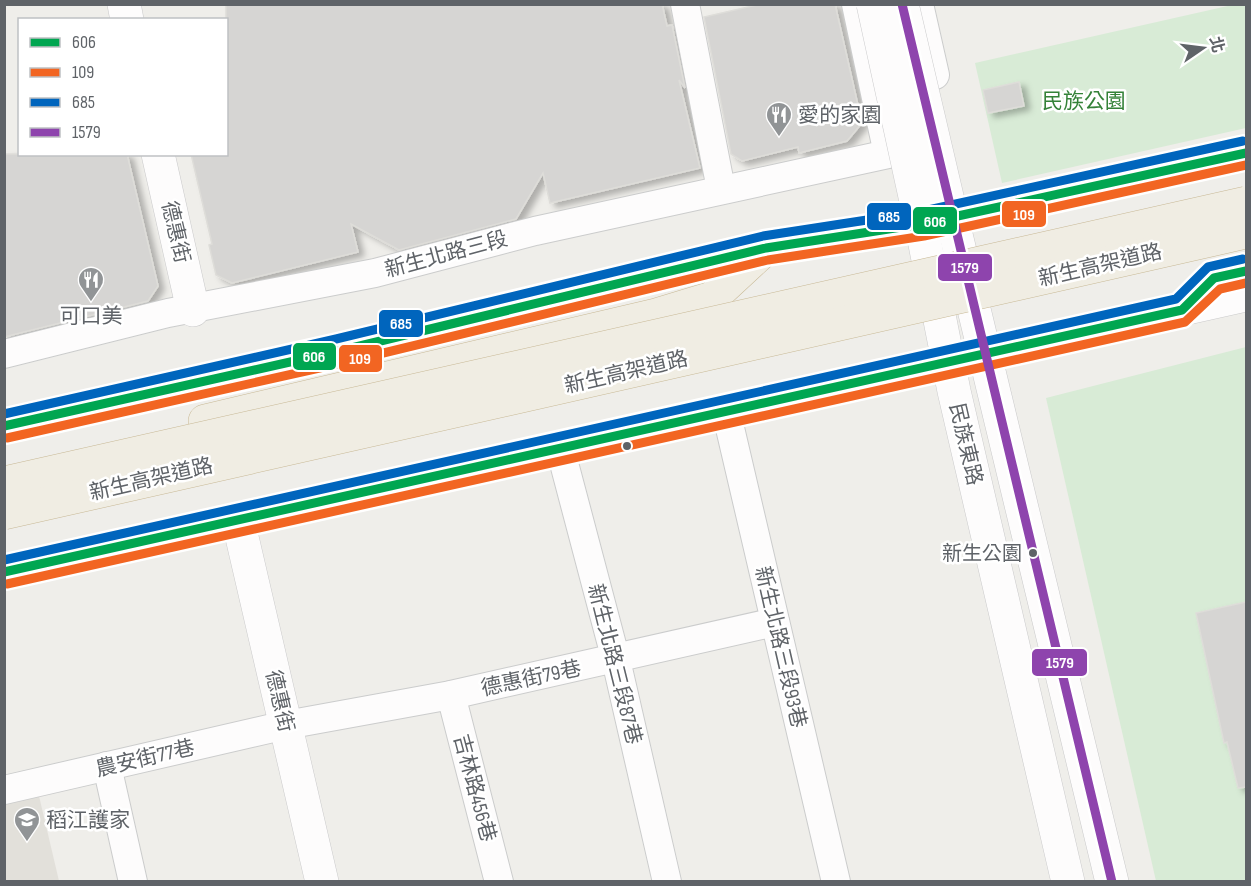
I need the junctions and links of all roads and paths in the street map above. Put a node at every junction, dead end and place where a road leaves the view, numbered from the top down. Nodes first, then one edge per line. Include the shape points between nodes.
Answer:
1 (685, 4) edge
2 (856, 4) edge
3 (873, 4) edge
4 (902, 4) edge
5 (919, 4) edge
6 (950, 141) dead end
7 (1246, 153) edge
8 (158, 156) edge
9 (722, 189) junction
10 (1246, 203) edge
11 (937, 221) junction
12 (1246, 232) edge
13 (766, 248) junction
14 (1246, 271) edge
15 (1246, 295) edge
16 (193, 310) junction
17 (1182, 310) junction
18 (4, 354) edge
19 (986, 354) junction
20 (948, 361) junction
21 (726, 411) junction
22 (4, 426) edge
23 (560, 448) junction
24 (4, 468) edge
25 (4, 483) edge
26 (4, 513) edge
27 (238, 520) junction
28 (4, 572) edge
29 (775, 622) junction
30 (616, 660) junction
31 (451, 695) junction
32 (285, 725) junction
33 (107, 766) junction
34 (4, 790) edge
35 (133, 882) edge
36 (322, 882) edge
37 (500, 882) edge
38 (667, 882) edge
39 (836, 882) edge
40 (1068, 882) edge
41 (1112, 882) edge

1 - 9 street
2 - 9 street, 新生北路三段 via 888,154
3 - 11 street, 民族東路, bridge
4 - 11 street, 民族東路, bridge
5 - 6 street
7 - 11 street
8 - 16 street, 德惠街
9 - 16 street, 新生北路三段 via 525,233 375,273
10 - 25 highway, 新生高架道路, bridge
11 - 13 street
11 - 19 street, 民族東路
11 - 20 street, 民族東路
12 - 26 highway, 新生高架道路, bridge
13 - 22 street via 339,351
13 - 24 highway via 712,298 656,315
14 - 17 highway via 1214,278
15 - 17 street
16 - 18 street, 新生北路三段 via 149,317
17 - 19 street
19 - 20 street
19 - 41 street, 民族東路
20 - 21 street
20 - 40 street, 民族東路
21 - 23 street
21 - 29 street, 新生北路三段93巷
23 - 27 street
23 - 30 street, 新生北路三段87巷
27 - 28 street
27 - 32 street, 德惠街
29 - 30 street, 德惠街79巷
29 - 39 street, 新生北路三段93巷
30 - 31 street, 德惠街79巷
30 - 38 street, 新生北路三段87巷
31 - 32 street, 德惠街79巷
31 - 37 street, 吉林路456巷
32 - 33 street, 農安街77巷
32 - 36 street, 德惠街
33 - 34 street, 農安街77巷
33 - 35 street

